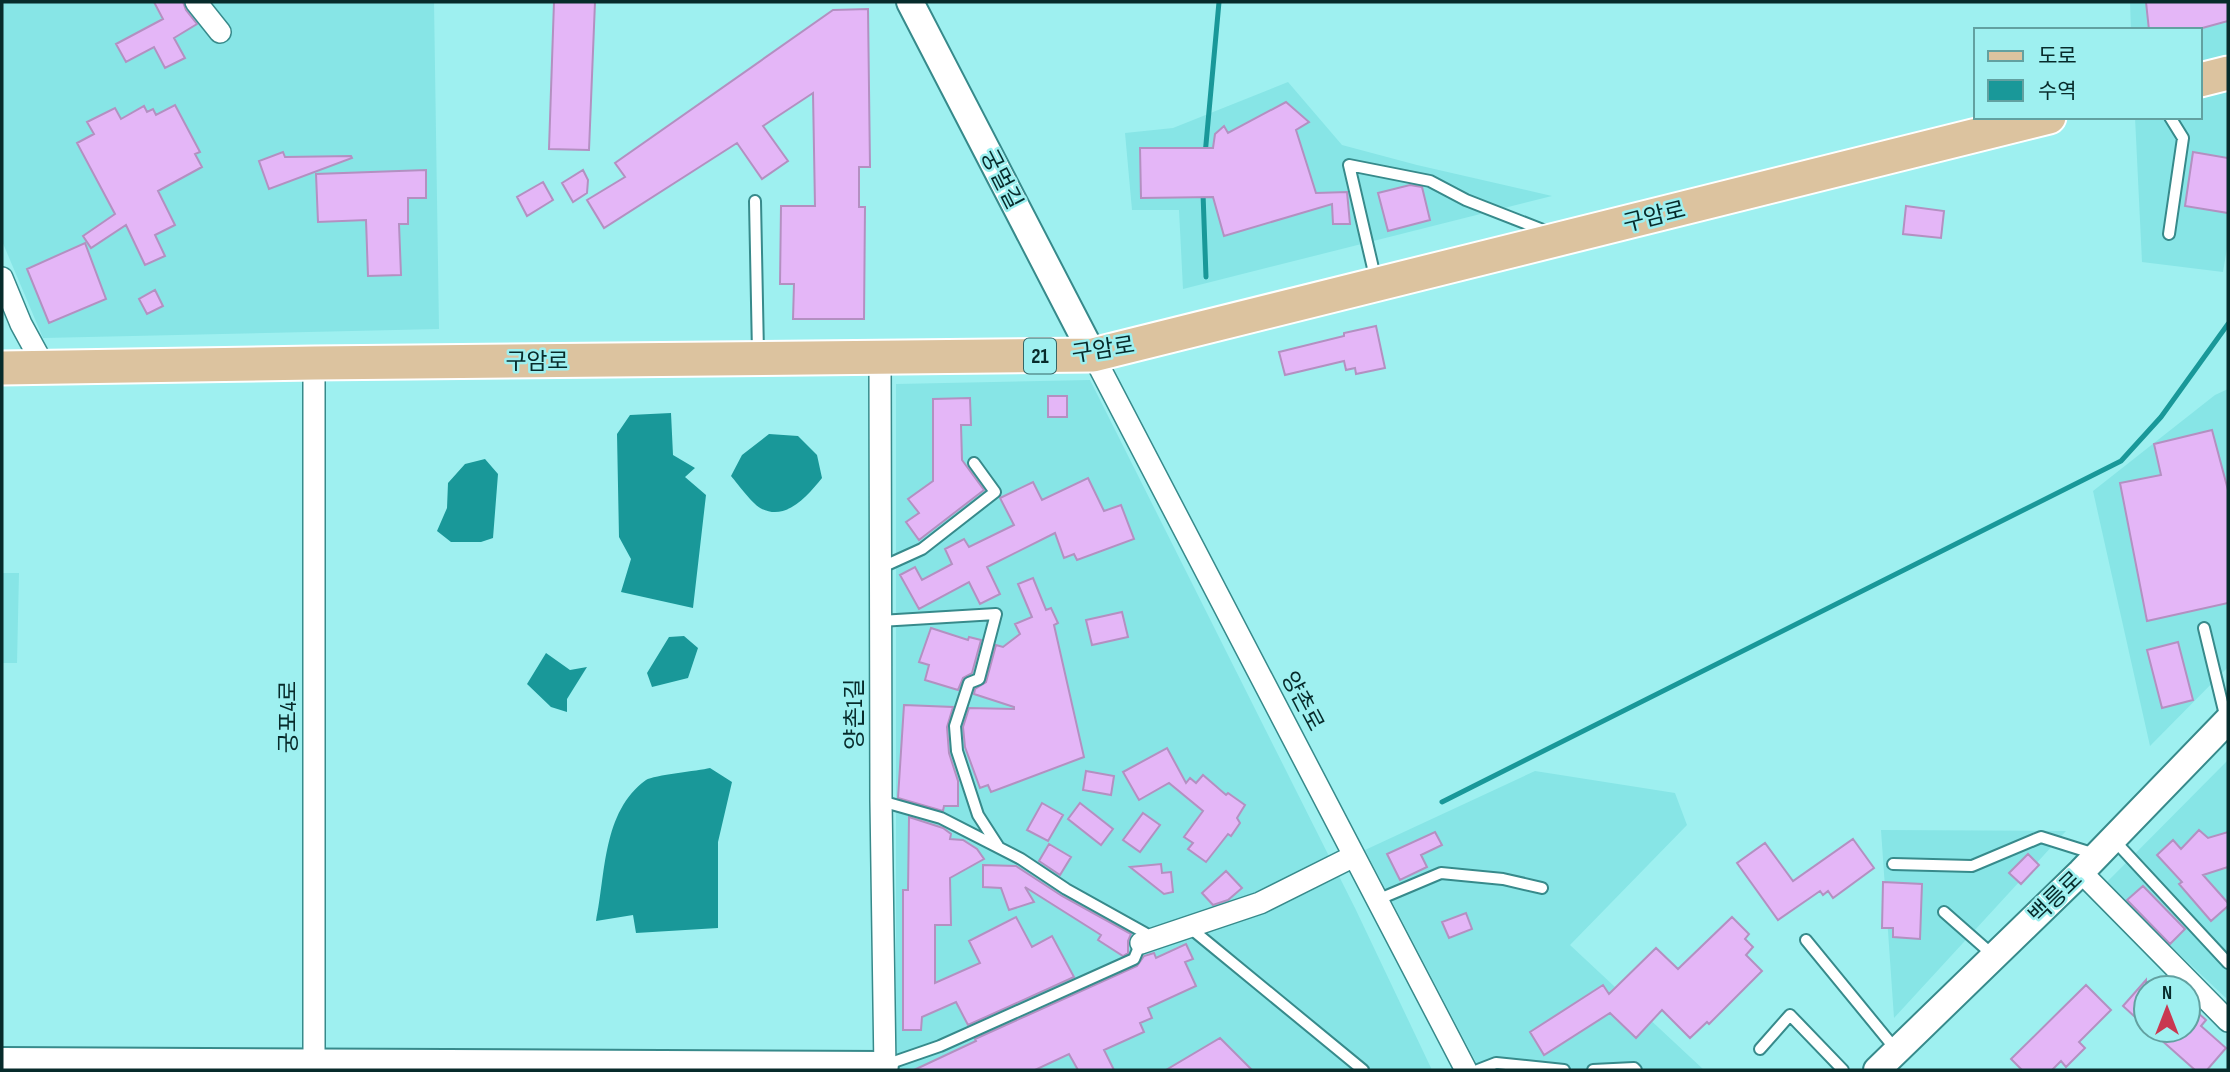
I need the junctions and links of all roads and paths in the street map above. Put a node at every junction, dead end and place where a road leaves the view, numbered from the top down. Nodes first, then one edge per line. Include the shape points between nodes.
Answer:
1 (196, 2) edge
2 (910, 2) edge
3 (220, 32) dead end
4 (2228, 73) edge
5 (2202, 80) edge
6 (2041, 119) edge
7 (2171, 119) edge
8 (755, 201) dead end
9 (2169, 234) dead end
10 (1564, 238) junction
11 (2, 278) edge
12 (1377, 285) junction
13 (1093, 355) junction
14 (880, 357) junction
15 (758, 359) junction
16 (314, 363) junction
17 (2, 368) edge
18 (45, 368) junction
19 (974, 463) dead end
20 (880, 568) junction
21 (880, 621) junction
22 (2204, 628) dead end
23 (2227, 721) edge
24 (881, 801) junction
25 (1000, 848) junction
26 (2097, 855) junction
27 (1354, 856) junction
28 (1893, 864) dead end
29 (1542, 888) dead end
30 (1377, 900) junction
31 (1944, 912) dead end
32 (1189, 926) junction
33 (1806, 940) dead end
34 (1141, 943) junction
35 (1994, 956) junction
36 (2228, 962) edge
37 (2228, 1021) edge
38 (1760, 1049) dead end
39 (1897, 1051) junction
40 (2, 1061) edge
41 (314, 1066) edge
42 (885, 1068) edge
43 (1363, 1070) edge
44 (1466, 1070) edge
45 (1478, 1070) edge
46 (1564, 1070) edge
47 (1592, 1070) edge
48 (1636, 1070) edge
49 (1843, 1070) edge
50 (1877, 1070) edge

1 - 3 street
2 - 13 street, 궁멀길
4 - 5 main road
6 - 10 main road, 구암로 / 21
7 - 9 lane via 2183,138
8 - 15 lane
10 - 12 main road, 구암로 / 21
10 - 12 lane via 1430,181 1349,165
11 - 18 street
12 - 13 main road, 구암로 / 21
13 - 14 main road, 구암로 / 21
13 - 27 street, 양촌로
14 - 15 main road, 구암로 / 21
14 - 20 street, 양촌1길
15 - 16 main road, 구암로 / 21
16 - 18 main road, 구암로 / 21
16 - 41 street, 궁포4로
17 - 18 main road, 구암로 / 21
19 - 20 lane via 995,492 922,549
20 - 21 street, 양촌1길
21 - 24 street, 양촌1길
21 - 25 lane via 996,614 979,679 969,683 955,726 957,751 978,815
22 - 23 lane
23 - 26 street, 백릉로
24 - 25 lane via 941,818
24 - 42 street, 양촌1길
25 - 34 lane via 1145,933
26 - 28 lane via 2041,837 1972,866
26 - 35 street, 백릉로
26 - 36 lane
26 - 37 street
27 - 30 street, 양촌로
27 - 32 street via 1260,903
29 - 30 lane via 1441,873
30 - 44 street, 양촌로
31 - 35 lane
32 - 34 street
32 - 43 lane
33 - 39 lane
34 - 42 lane via 1133,959
35 - 39 street, 백릉로
38 - 49 lane via 1790,1015
39 - 50 street, 백릉로
40 - 41 street
41 - 42 street
45 - 46 lane via 1496,1063
47 - 48 lane

